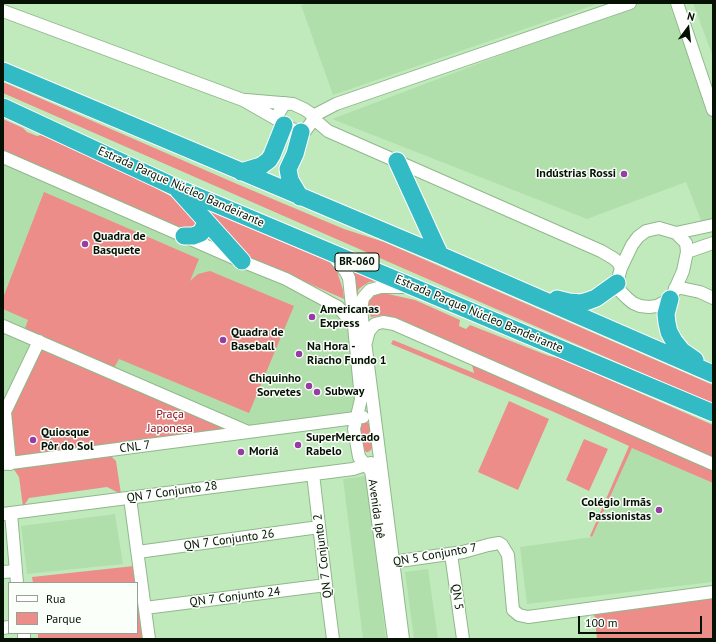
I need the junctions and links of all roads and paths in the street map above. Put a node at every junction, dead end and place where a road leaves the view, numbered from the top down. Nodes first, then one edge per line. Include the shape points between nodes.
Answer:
1 (630, 3) edge
2 (677, 3) edge
3 (3, 11) edge
4 (3, 71) edge
5 (243, 100) junction
6 (285, 103) junction
7 (336, 104) junction
8 (297, 106) junction
9 (3, 107) edge
10 (713, 110) edge
11 (313, 118) junction
12 (281, 123) junction
13 (304, 130) junction
14 (328, 131) junction
15 (3, 157) edge
16 (397, 161) junction
17 (241, 172) junction
18 (173, 186) junction
19 (300, 197) junction
20 (206, 222) junction
21 (711, 226) edge
22 (676, 233) junction
23 (184, 236) junction
24 (713, 243) edge
25 (632, 245) junction
26 (326, 249) junction
27 (602, 251) junction
28 (688, 252) junction
29 (440, 255) junction
30 (242, 261) junction
31 (683, 271) junction
32 (619, 276) junction
33 (416, 288) junction
34 (700, 292) junction
35 (527, 293) junction
36 (672, 294) junction
37 (713, 298) edge
38 (3, 326) edge
39 (354, 326) junction
40 (39, 341) junction
41 (366, 345) junction
42 (713, 373) edge
43 (4, 412) edge
44 (713, 413) edge
45 (374, 417) junction
46 (355, 423) junction
47 (249, 433) junction
48 (358, 453) junction
49 (379, 458) junction
50 (6, 464) edge
51 (713, 464) edge
52 (366, 465) junction
53 (340, 470) junction
54 (313, 474) junction
55 (130, 498) junction
56 (7, 513) edge
57 (319, 527) junction
58 (138, 552) junction
59 (451, 554) junction
60 (388, 563) junction
61 (16, 571) junction
62 (3, 572) edge
63 (17, 582) edge
64 (326, 585) junction
65 (713, 592) edge
66 (145, 608) junction
67 (149, 639) edge
68 (334, 639) edge
69 (394, 639) edge
70 (403, 639) edge
71 (463, 639) edge

1 - 7 street
2 - 10 street
3 - 5 street
4 - 17 highway
5 - 6 street
5 - 12 street
6 - 8 street
6 - 12 street via 278,114
7 - 8 street
7 - 11 street
8 - 11 street
9 - 18 highway, Estrada Parque Núcleo Bandeirante / BR-060
11 - 13 street
11 - 14 street
12 - 13 street
12 - 17 highway via 269,160 261,166
13 - 14 street
13 - 19 highway via 288,169 290,180
14 - 16 street
15 - 23 street
16 - 27 street
16 - 29 highway
17 - 19 highway
18 - 20 highway
18 - 26 highway, Estrada Parque Núcleo Bandeirante / BR-060
19 - 29 highway
20 - 23 highway via 201,233
20 - 30 highway
21 - 22 street
21 - 24 street via 707,233
22 - 25 street via 659,228 652,229 638,237
22 - 28 street via 686,244
23 - 30 street
24 - 28 street
25 - 27 street
25 - 32 street
26 - 33 highway, Estrada Parque Núcleo Bandeirante / BR-060
26 - 39 street, Avenida Ipê via 349,278
27 - 32 street via 618,262
28 - 31 street
29 - 35 highway
30 - 39 street via 286,279 338,307
31 - 34 street
31 - 36 street
32 - 35 highway via 596,298 581,303
32 - 36 street via 620,292 640,306 657,306
33 - 41 street, Avenida Ipê via 380,287 365,294 361,310
33 - 44 highway, Estrada Parque Núcleo Bandeirante / BR-060
34 - 36 street via 681,288
34 - 37 street
35 - 42 highway
36 - 42 highway via 666,314 674,341
38 - 40 street
39 - 46 street, Avenida Ipê via 361,399
40 - 43 street
40 - 47 street
41 - 45 street, Avenida Ipê
41 - 51 street via 372,326 383,322 394,324
43 - 50 street
45 - 46 street, CNL 7
45 - 49 street, Avenida Ipê
46 - 47 street, CNL 7 via 338,420
46 - 48 street, Avenida Ipê
47 - 50 street, CNL 7
48 - 52 street, Avenida Ipê
48 - 53 street
49 - 52 street, QN 7 Conjunto 28
49 - 60 street, Avenida Ipê
52 - 53 street, QN 7 Conjunto 28
52 - 60 street, Avenida Ipê via 371,471
53 - 54 street, QN 7 Conjunto 28
54 - 55 street, QN 7 Conjunto 28
54 - 57 street, QN 7 Conjunto 2
55 - 56 street, QN 7 Conjunto 28
55 - 58 street
56 - 61 street
57 - 58 street, QN 7 Conjunto 26
57 - 64 street, QN 7 Conjunto 2
58 - 66 street
59 - 60 street, QN 5 Conjunto 7
59 - 65 street, QN 5 Conjunto 7 via 501,544 508,555 513,610 528,617
59 - 71 street, QN 5
60 - 69 street, Avenida Ipê
60 - 70 street, Avenida Ipê
61 - 62 street
61 - 63 street
64 - 66 street, QN 7 Conjunto 24
64 - 68 street, QN 7 Conjunto 2
66 - 67 street

